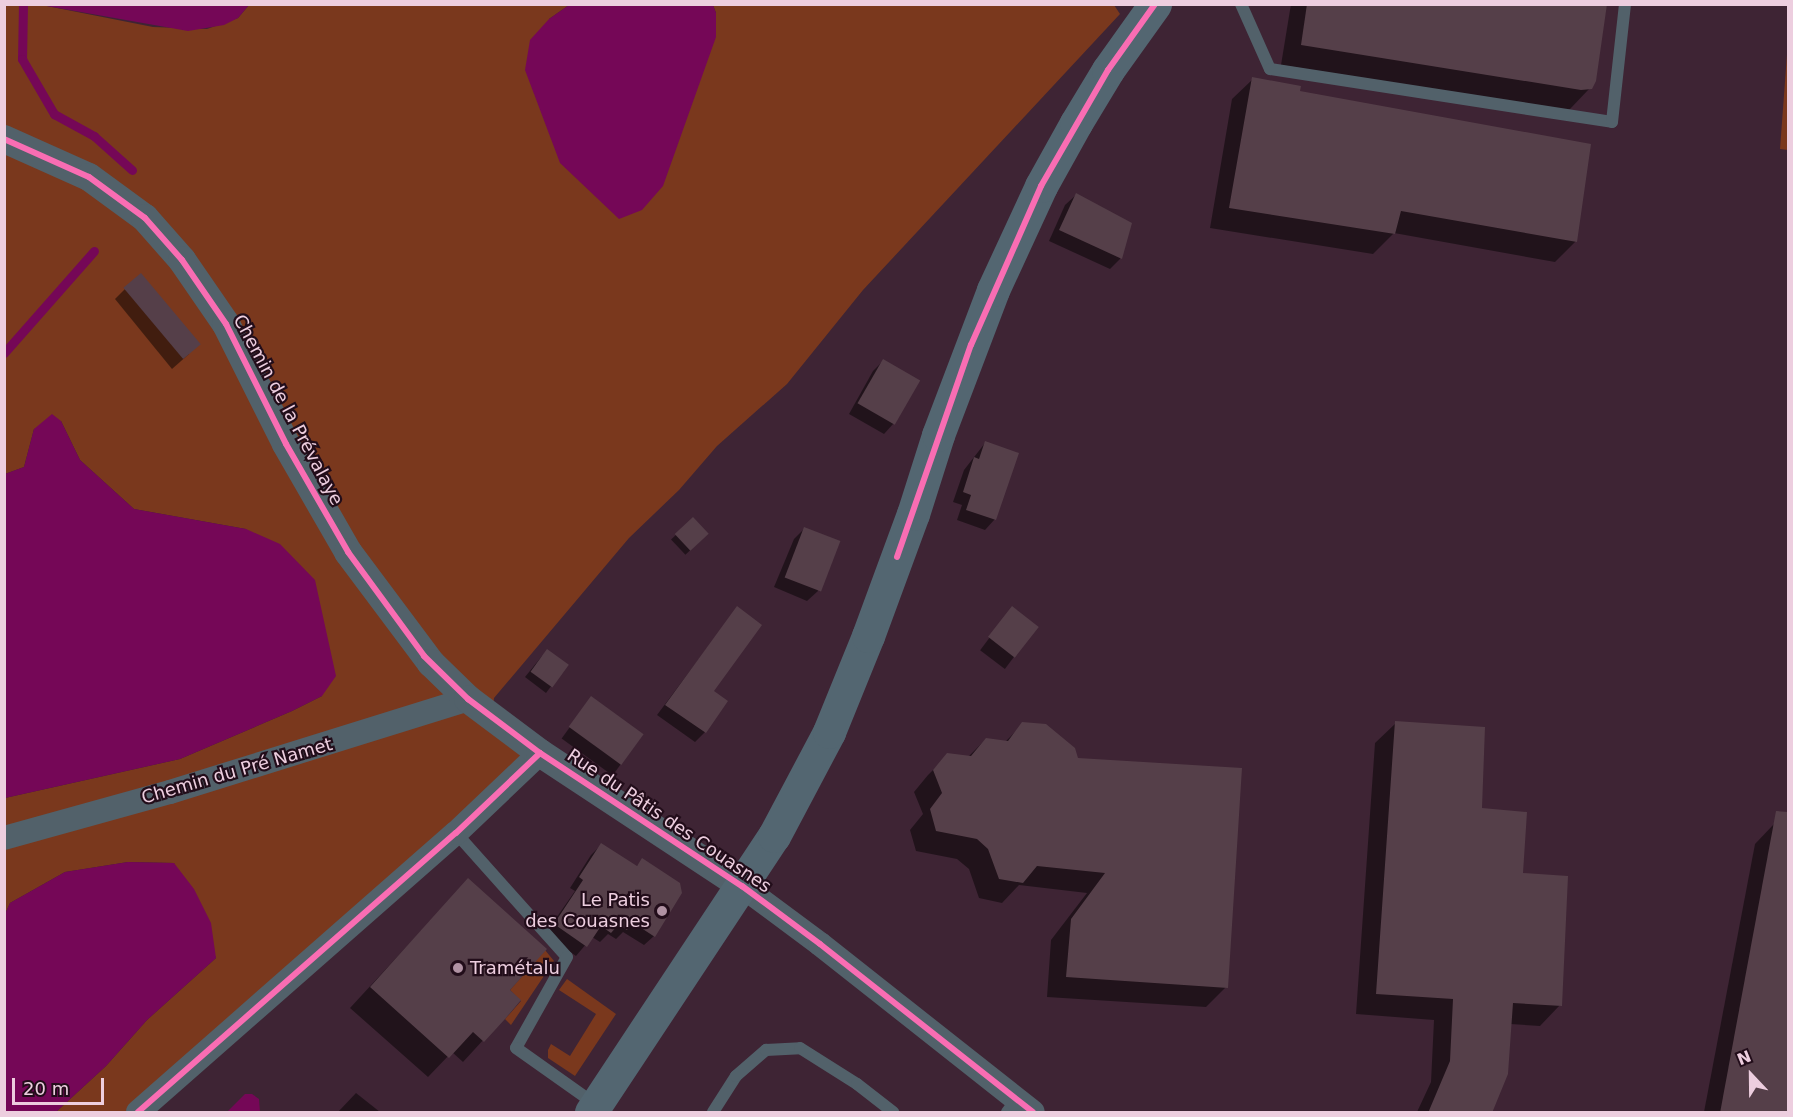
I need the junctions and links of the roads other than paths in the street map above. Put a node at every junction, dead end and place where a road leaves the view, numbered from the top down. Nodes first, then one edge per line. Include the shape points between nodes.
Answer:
1 (1155, 4) edge
2 (1241, 4) edge
3 (1625, 4) edge
4 (4, 138) edge
5 (431, 663) joint
6 (468, 699) junction
7 (540, 753) junction
8 (456, 832) junction
9 (4, 838) edge
10 (742, 886) junction
11 (1019, 1108) edge
12 (593, 1109) edge
13 (138, 1113) edge
14 (714, 1113) edge
15 (893, 1113) edge

1 - 10 main road via 1108,70 1041,186 971,345 897,557 829,732 774,836
2 - 3 lane via 1270,69 1612,122
4 - 5 street, Chemin de la Prévalaye via 89,177 145,218 182,260 226,324 286,444 348,552
5 - 6 street, Rue du Pâtis des Couasnes
6 - 7 street, Rue du Pâtis des Couasnes
6 - 9 street, Chemin du Pré Namet via 237,772
7 - 8 street
7 - 10 street, Rue du Pâtis des Couasnes
8 - 12 lane via 567,957 516,1048
8 - 13 street
10 - 11 street, Rue du Pâtis des Couasnes via 820,944
10 - 12 main road
14 - 15 lane via 736,1076 766,1050 800,1048 857,1084

